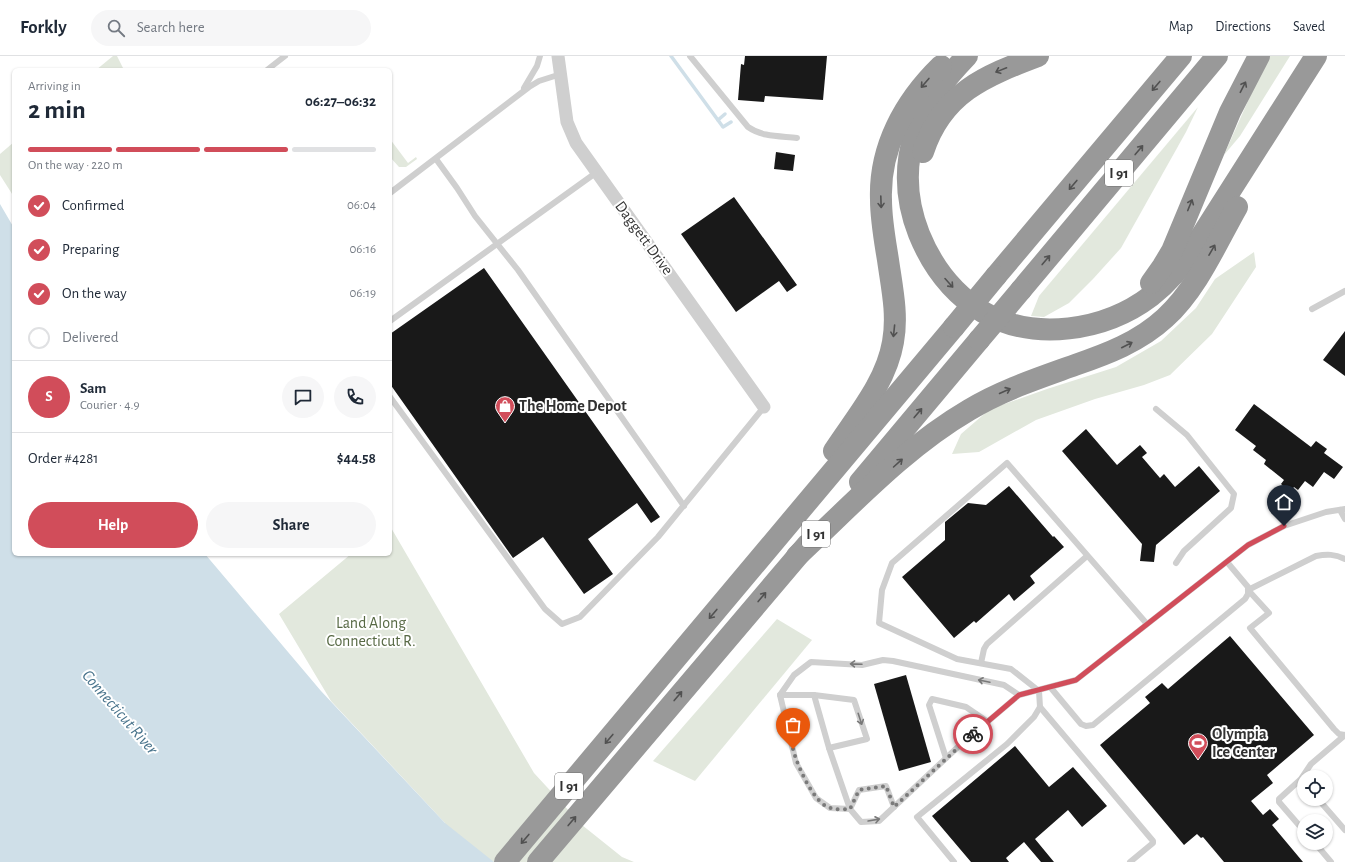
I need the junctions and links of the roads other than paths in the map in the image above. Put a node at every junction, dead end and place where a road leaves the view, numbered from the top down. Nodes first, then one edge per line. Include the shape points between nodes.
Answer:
1 (285, 56) edge
2 (540, 56) edge
3 (558, 56) edge
4 (690, 56) edge
5 (953, 56) edge
6 (967, 56) edge
7 (1038, 56) edge
8 (1181, 56) edge
9 (1217, 56) edge
10 (1259, 56) edge
11 (1316, 56) edge
12 (1322, 56) edge
13 (270, 68) edge
14 (561, 74) junction
15 (522, 92) junction
16 (797, 138) dead end
17 (436, 159) junction
18 (597, 172) junction
19 (392, 192) edge
20 (496, 244) junction
21 (927, 251) junction
22 (1345, 291) edge
23 (1312, 309) dead end
24 (392, 320) edge
25 (1059, 329) junction
26 (392, 400) edge
27 (764, 407) joint
28 (1156, 409) dead end
29 (684, 506) junction
30 (1342, 510) edge
31 (1345, 519) edge
32 (770, 546) junction
33 (797, 556) junction
34 (1088, 556) junction
35 (1345, 559) edge
36 (1227, 562) junction
37 (1176, 563) dead end
38 (1248, 590) junction
39 (1147, 624) junction
40 (981, 663) junction
41 (1051, 688) junction
42 (1039, 691) junction
43 (814, 694) junction
44 (1019, 695) junction
45 (780, 696) junction
46 (1040, 707) junction
47 (988, 722) junction
48 (1345, 735) edge
49 (829, 748) junction
50 (946, 758) junction
51 (1307, 770) edge
52 (1297, 785) edge
53 (1324, 806) edge
54 (894, 807) junction
55 (850, 809) junction
56 (1297, 823) edge
57 (1345, 830) edge
58 (1320, 850) edge
59 (505, 862) edge
60 (538, 862) edge
61 (954, 862) edge
62 (1130, 862) edge
63 (1331, 862) edge

1 - 13 lane
2 - 15 lane
3 - 14 street, Daggett Drive
4 - 16 lane via 748,127 766,135
5 -> 32 highway via 927,80 908,106 885,156 881,211 894,296 895,321 893,343 887,364 865,404
6 - 21 highway via 927,107 915,133 910,154 907,175 909,197 914,219
7 -> 21 highway via 990,75 971,86 946,110 933,128 921,157 916,187 918,218
8 -> 32 highway, I 91, bridge
33 -> 9 highway, I 91, bridge
25 -> 10 highway via 1094,322 1117,311 1136,298 1157,275 1172,251 1226,122
11 - 25 highway via 1220,209 1175,274 1151,296 1120,315 1095,324
33 -> 12 highway via 926,438 952,420 1008,390 1119,349 1139,338 1165,318 1193,284
14 - 15 lane via 539,81
14 - 18 street, Daggett Drive via 569,130
15 - 17 lane
17 - 19 lane
17 - 20 lane
18 - 20 lane
18 - 27 street, Daggett Drive
20 - 24 lane
20 - 29 lane via 518,270
21 -> 25 highway via 955,290 984,313 1024,326
22 - 23 lane
26 - 29 lane via 545,609 562,624 580,617 658,537
27 - 29 lane
28 - 37 lane via 1187,435 1234,494 1231,508 1184,551
30 - 31 lane
30 - 36 lane via 1326,512 1284,526 1248,545
32 -> 59 highway, I 91
60 -> 33 highway, I 91
34 - 39 lane
34 - 40 lane via 987,644
34 - 40 lane via 1007,463 892,564 882,590 878,623 956,659
35 - 38 lane via 1338,555 1316,556
36 - 38 lane
36 - 39 lane
38 - 41 lane via 1245,599 1093,725 1082,724
38 - 48 lane via 1269,613 1250,628 1334,729
39 - 41 lane via 1076,680
40 - 42 lane via 1011,669
41 - 42 lane
42 - 44 lane
42 - 46 lane
43 - 45 lane
43 - 49 lane
43 -> 49 lane via 854,700 866,738
44 -> 45 lane via 1004,685 883,660 862,665 811,662 794,675
44 - 47 lane
45 - 55 lane via 796,763 816,798 830,808
46 - 61 lane via 1034,717 1007,744 918,817
46 - 62 lane via 1153,841
47 - 50 lane
47 - 50 lane via 966,707 930,700 929,705
48 - 51 lane via 1310,764
49 - 55 lane
50 - 54 lane
52 - 56 lane via 1279,799 1279,802
53 - 57 lane
55 -> 54 lane via 861,822 879,821
54 - 55 lane via 886,786 859,790
58 - 63 lane

